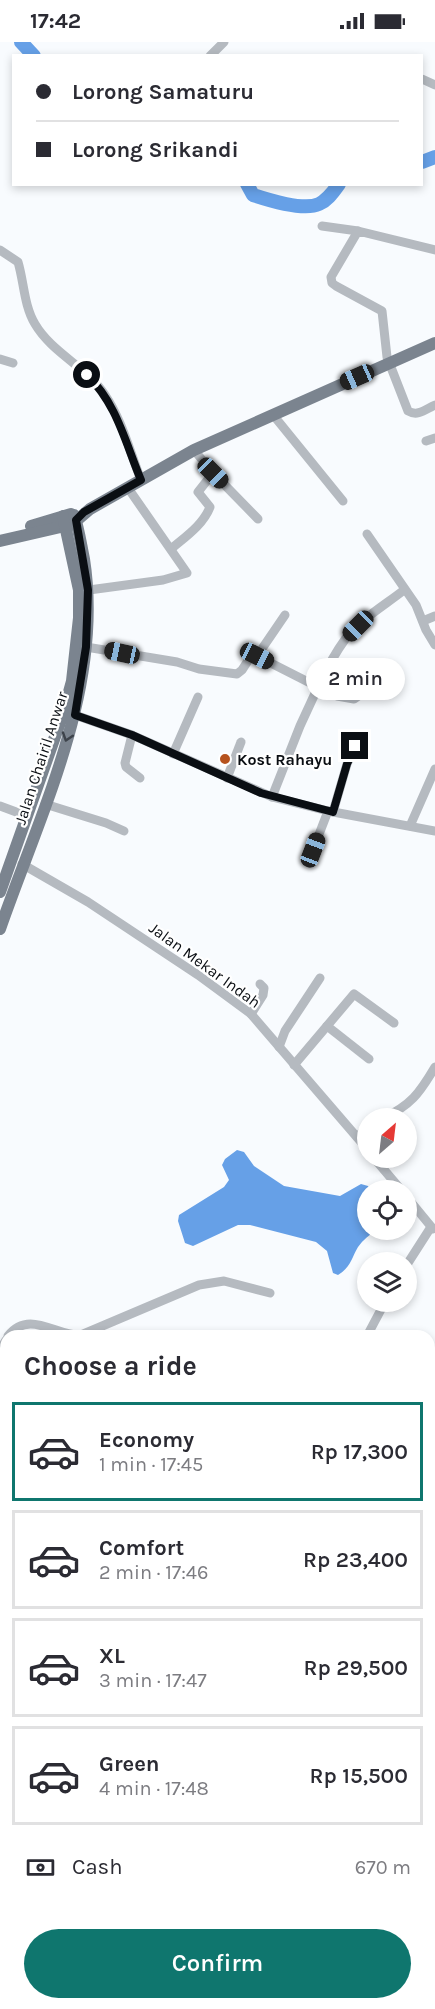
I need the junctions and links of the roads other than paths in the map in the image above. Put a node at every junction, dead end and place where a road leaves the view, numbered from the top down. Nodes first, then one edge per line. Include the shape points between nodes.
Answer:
1 (224, 42) edge
2 (212, 54) edge
3 (322, 226) dead end
4 (358, 231) junction
5 (0, 250) edge
6 (435, 250) edge
7 (435, 343) edge
8 (0, 359) edge
9 (389, 362) junction
10 (13, 363) dead end
11 (435, 405) edge
12 (274, 416) junction
13 (194, 450) junction
14 (213, 473) junction
15 (141, 480) junction
16 (128, 488) junction
17 (343, 501) dead end
18 (73, 518) junction
19 (258, 519) dead end
20 (0, 534) edge
21 (367, 534) dead end
22 (0, 541) edge
23 (171, 549) junction
24 (88, 590) junction
25 (404, 590) junction
26 (285, 615) dead end
27 (435, 616) edge
28 (423, 621) junction
29 (435, 645) edge
30 (86, 647) junction
31 (257, 656) junction
32 (374, 670) dead end
33 (318, 687) junction
34 (198, 697) dead end
35 (75, 715) junction
36 (132, 735) junction
37 (241, 742) dead end
38 (355, 746) dead end
39 (173, 754) junction
40 (435, 769) edge
41 (140, 778) dead end
42 (228, 778) junction
43 (272, 797) junction
44 (45, 804) junction
45 (0, 806) edge
46 (331, 812) junction
47 (27, 816) junction
48 (410, 826) junction
49 (124, 831) dead end
50 (435, 831) edge
51 (313, 850) dead end
52 (22, 864) junction
53 (0, 892) edge
54 (0, 929) edge
55 (320, 978) dead end
56 (260, 984) dead end
57 (252, 1014) junction
58 (394, 1023) dead end
59 (327, 1026) junction
60 (279, 1047) junction
61 (369, 1059) dead end
62 (294, 1065) junction
63 (435, 1067) edge
64 (403, 1108) edge
65 (357, 1137) edge
66 (382, 1168) edge
67 (393, 1180) edge
68 (417, 1209) edge
69 (433, 1228) edge
70 (416, 1252) edge
71 (270, 1293) dead end
72 (380, 1312) edge
73 (13, 1330) edge
74 (58, 1330) edge
75 (92, 1330) edge
76 (370, 1330) edge

1 - 2 street
3 - 4 street
4 - 6 street
4 - 9 street via 331,277 333,283 382,311
5 - 15 street via 18,262 32,319 39,331 106,397
7 - 9 main road
8 - 10 street
9 - 11 street via 408,411 418,413
9 - 12 main road
12 - 13 main road
12 - 17 street
13 - 14 street
13 - 15 main road
14 - 19 street
14 - 23 street via 198,492 210,505 209,510
15 - 16 main road
16 - 18 main road
16 - 23 street
18 - 20 main road
18 - 22 main road
18 - 24 main road, Jalan Chairil Anwar
18 - 47 main road, Jalan Chairil Anwar via 79,618 73,672 62,717
21 - 25 street
23 - 24 street via 186,574
24 - 30 main road, Jalan Chairil Anwar
25 - 28 street
25 - 33 street via 347,637
26 - 31 street
27 - 28 street
28 - 29 street
30 - 31 street via 237,674 251,656
30 - 35 main road, Jalan Chairil Anwar
31 - 33 street
32 - 33 street via 364,692 354,699
33 - 43 street
34 - 39 street
35 - 36 street
35 -> 44 main road, Jalan Chairil Anwar
36 - 39 street
36 - 41 street via 125,763
37 - 42 street
38 - 46 street
39 - 42 street
40 - 48 street
42 - 43 street
43 - 46 street
44 - 49 street
44 - 52 main road, Jalan Chairil Anwar
45 - 47 street
46 - 48 street
46 - 51 street
47 - 53 main road, Jalan Chairil Anwar
48 - 50 street
52 - 54 main road, Jalan Chairil Anwar
52 - 57 street, Jalan Mekar Indah via 88,902
55 - 60 street via 285,1031
56 - 57 street via 264,993
57 - 60 street, Jalan Mekar Indah
58 - 59 street via 354,994
59 - 61 street
59 - 62 street
60 - 62 street, Jalan Mekar Indah
62 - 65 street, Jalan Mekar Indah
63 - 64 street via 414,1099
66 - 67 street
68 - 69 street
69 - 70 street
71 - 75 street via 224,1281 213,1282 189,1288
72 - 76 street
73 - 74 street via 25,1325

